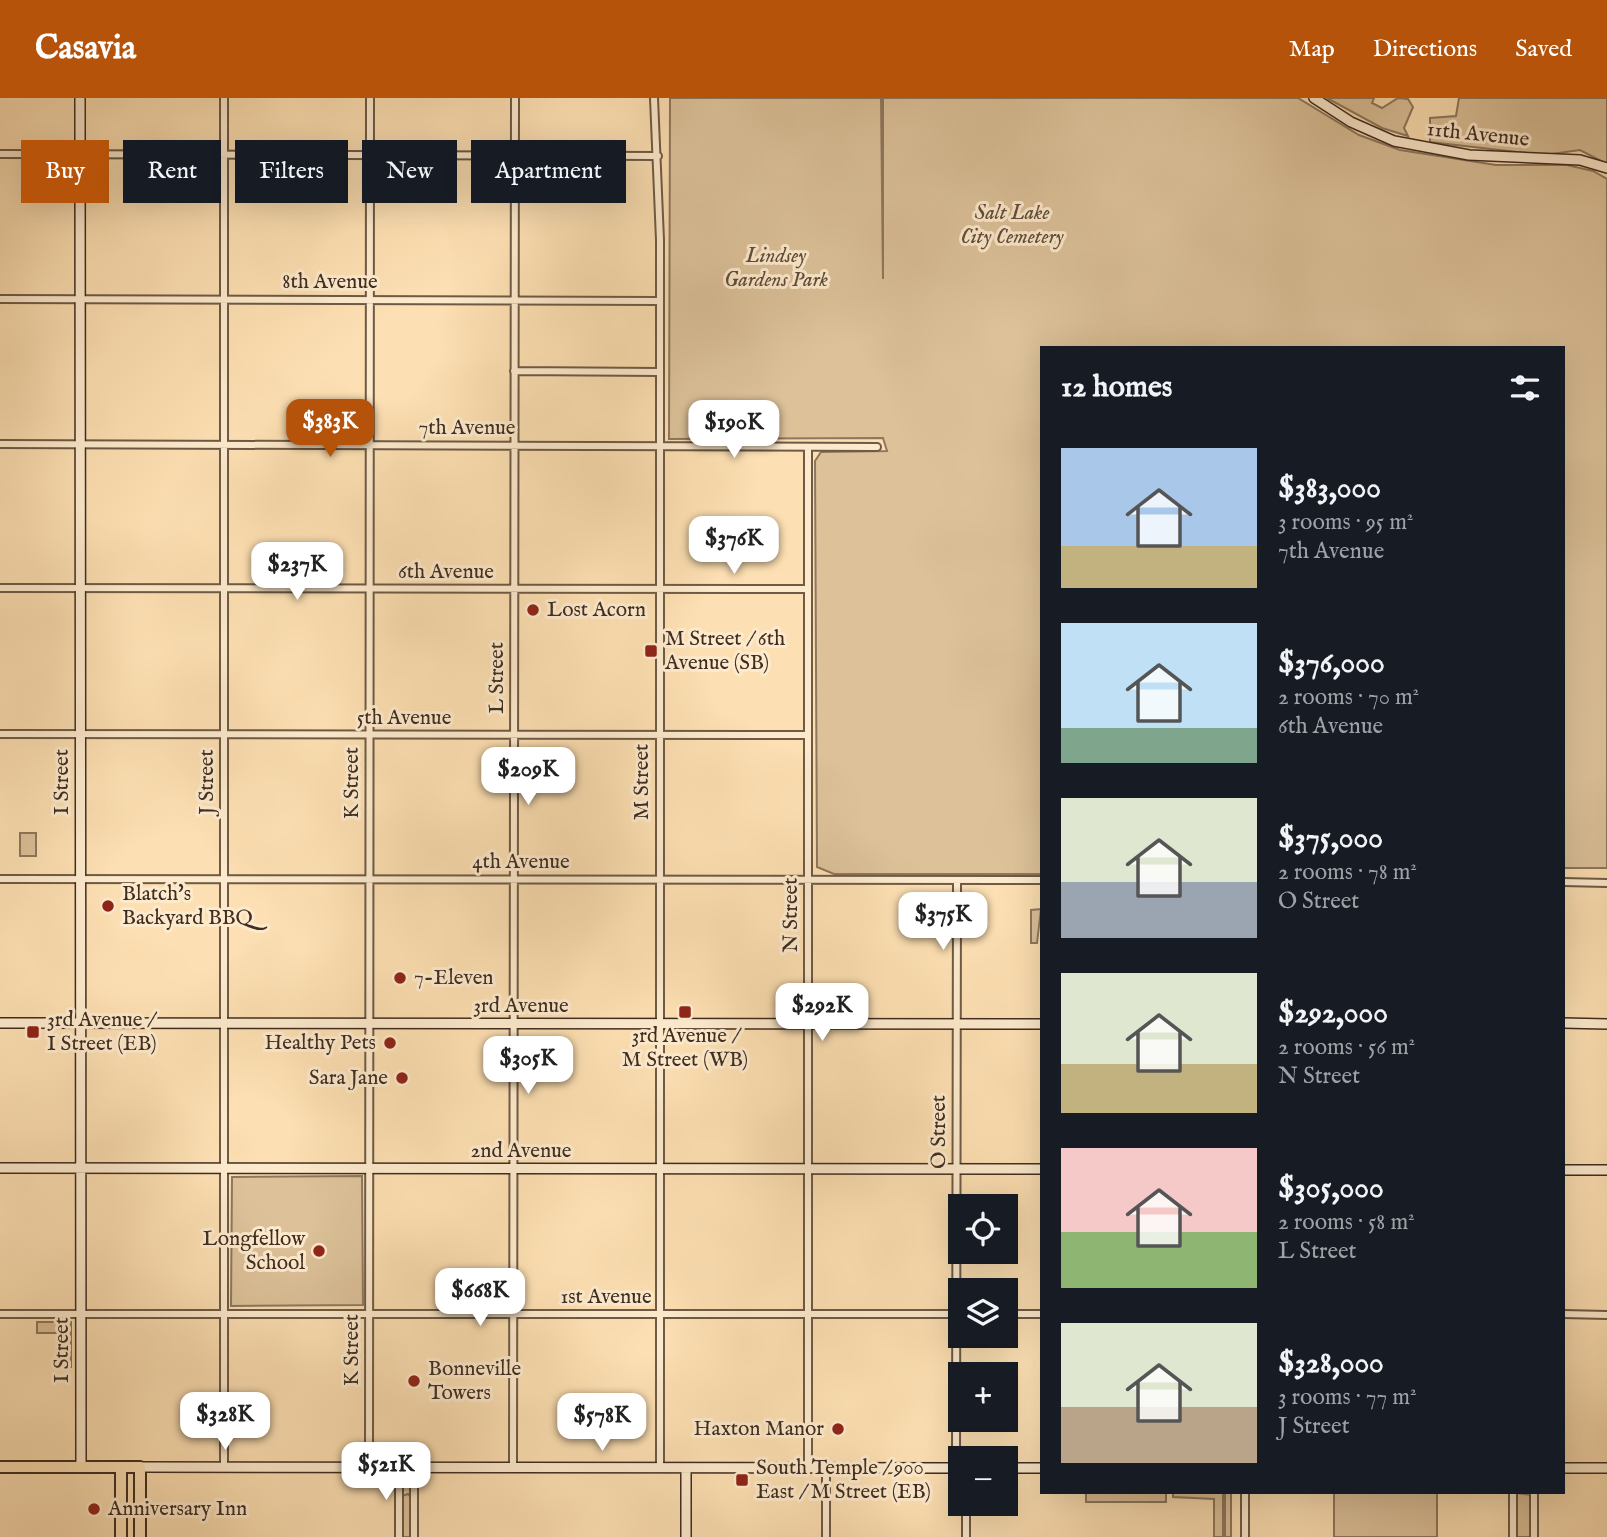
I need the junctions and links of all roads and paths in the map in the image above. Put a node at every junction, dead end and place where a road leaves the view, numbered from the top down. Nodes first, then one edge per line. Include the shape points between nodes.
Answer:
1 (80, 98) edge
2 (224, 98) edge
3 (370, 98) edge
4 (515, 98) edge
5 (654, 98) edge
6 (1314, 98) edge
7 (80, 140) edge
8 (370, 140) edge
9 (515, 140) edge
10 (0, 154) edge
11 (21, 154) edge
12 (109, 154) edge
13 (225, 154) junction
14 (362, 155) edge
15 (626, 156) edge
16 (658, 156) junction
17 (1607, 168) edge
18 (80, 203) edge
19 (370, 203) edge
20 (515, 203) edge
21 (0, 299) edge
22 (80, 299) junction
23 (224, 300) junction
24 (369, 300) junction
25 (514, 301) junction
26 (660, 301) junction
27 (514, 371) junction
28 (660, 372) junction
29 (0, 444) edge
30 (79, 444) junction
31 (225, 445) junction
32 (369, 445) junction
33 (514, 446) junction
34 (660, 446) junction
35 (808, 447) junction
36 (877, 447) dead end
37 (0, 588) edge
38 (79, 588) junction
39 (225, 589) junction
40 (370, 589) junction
41 (514, 589) junction
42 (807, 589) junction
43 (660, 590) junction
44 (0, 734) edge
45 (79, 734) junction
46 (225, 735) junction
47 (369, 735) junction
48 (660, 735) junction
49 (514, 736) junction
50 (808, 736) junction
51 (0, 879) edge
52 (80, 879) junction
53 (225, 879) junction
54 (514, 879) junction
55 (369, 880) junction
56 (659, 880) junction
57 (808, 880) junction
58 (1040, 880) edge
59 (957, 881) junction
60 (1565, 883) edge
61 (1607, 883) edge
62 (0, 1023) edge
63 (79, 1023) junction
64 (225, 1023) junction
65 (370, 1023) junction
66 (514, 1023) junction
67 (660, 1023) junction
68 (808, 1023) junction
69 (1565, 1023) edge
70 (956, 1024) junction
71 (1040, 1024) edge
72 (1607, 1024) edge
73 (0, 1168) edge
74 (79, 1168) junction
75 (224, 1168) junction
76 (660, 1168) junction
77 (369, 1169) junction
78 (514, 1169) junction
79 (808, 1169) junction
80 (957, 1169) junction
81 (1040, 1169) edge
82 (1565, 1170) edge
83 (1607, 1170) edge
84 (959, 1278) edge
85 (0, 1314) edge
86 (80, 1314) junction
87 (224, 1314) junction
88 (660, 1314) junction
89 (808, 1314) junction
90 (948, 1314) edge
91 (1018, 1314) edge
92 (1040, 1314) edge
93 (1565, 1314) edge
94 (369, 1315) junction
95 (513, 1315) junction
96 (1607, 1315) edge
97 (959, 1348) edge
98 (959, 1446) edge
99 (0, 1467) edge
100 (80, 1467) junction
101 (121, 1467) junction
102 (140, 1467) junction
103 (224, 1467) junction
104 (369, 1467) junction
105 (399, 1467) junction
106 (414, 1467) junction
107 (513, 1467) junction
108 (660, 1467) junction
109 (686, 1468) junction
110 (808, 1468) junction
111 (826, 1468) junction
112 (948, 1468) edge
113 (1018, 1468) edge
114 (1040, 1468) edge
115 (1565, 1468) edge
116 (1607, 1468) edge
117 (1245, 1494) edge
118 (1513, 1494) edge
119 (1534, 1494) edge
120 (966, 1516) edge
121 (121, 1537) edge
122 (140, 1537) edge
123 (399, 1537) edge
124 (414, 1537) edge
125 (686, 1537) edge
126 (826, 1537) edge
127 (966, 1537) edge
128 (1245, 1537) edge
129 (1513, 1537) edge
130 (1534, 1537) edge

1 - 7 street, I Street
2 - 13 street, J Street
3 - 8 street, K Street
4 - 9 street, L Street
5 - 16 street, M Street
6 - 17 street, 11th Avenue via 1351,122 1394,141 1516,159 1580,160
10 - 11 street
12 - 13 street
13 - 14 street
13 - 23 street, J Street
15 - 16 street
16 - 26 street, M Street
18 - 22 street, I Street
19 - 24 street, K Street
20 - 25 street, L Street
21 - 22 street, 8th Avenue
22 - 23 street, 8th Avenue
22 - 30 street, I Street
23 - 24 street, 8th Avenue
23 - 31 street, J Street
24 - 25 street, 8th Avenue
24 - 32 street, K Street
25 - 26 street, 8th Avenue
25 - 27 street, L Street
26 - 28 street, M Street
27 - 28 street
27 - 33 street, L Street
28 - 34 street, M Street
29 - 30 street, 7th Avenue
30 - 31 street, 7th Avenue
30 - 38 street, I Street
31 - 32 street, 7th Avenue
31 - 39 street, J Street
32 - 33 street, 7th Avenue
32 - 40 street, K Street
33 - 34 street, 7th Avenue
33 - 41 street, L Street
34 - 35 street, 7th Avenue
34 - 43 street, M Street
35 - 36 street, 7th Avenue
35 - 42 street, N Street
37 - 38 street, 6th Avenue
38 - 39 street, 6th Avenue
38 - 45 street, I Street
39 - 40 street, 6th Avenue
39 - 46 street, J Street
40 - 41 street, 6th Avenue
40 - 47 street, K Street
41 - 43 street, 6th Avenue
41 - 49 street, L Street
42 - 43 street, 6th Avenue
42 - 50 street, N Street
43 - 48 street, M Street
44 - 45 street, 5th Avenue
45 - 46 street, 5th Avenue
45 - 52 street, I Street
46 - 47 street, 5th Avenue
46 - 53 street, J Street
47 - 49 street, 5th Avenue
47 - 55 street, K Street
48 - 49 street, 5th Avenue
48 - 50 street, 5th Avenue
48 - 56 street, M Street
49 - 54 street, L Street
50 - 57 street, N Street
51 - 52 street, 4th Avenue
52 - 53 street, 4th Avenue
52 - 63 street, I Street
53 - 55 street, 4th Avenue
53 - 64 street, J Street
54 - 55 street, 4th Avenue
54 - 56 street, 4th Avenue
54 - 66 street, L Street
55 - 65 street, K Street
56 - 57 street, 4th Avenue
56 - 67 street, M Street
57 - 59 street, 4th Avenue
57 - 68 street, N Street
58 - 59 street, 4th Avenue
59 - 70 street, O Street
60 - 61 street
62 - 63 street, 3rd Avenue
63 - 64 street, 3rd Avenue
63 - 74 street, I Street
64 - 65 street, 3rd Avenue
64 - 75 street, J Street
65 - 66 street, 3rd Avenue
65 - 77 street, K Street
66 - 67 street, 3rd Avenue
66 - 78 street, L Street
67 - 68 street, 3rd Avenue
67 - 76 street, M Street
68 - 70 street, 3rd Avenue
68 - 79 street, N Street
69 - 72 street
70 - 71 street, 3rd Avenue
70 - 80 street, O Street
73 - 74 street, 2nd Avenue
74 - 75 street, 2nd Avenue
74 - 86 street, I Street
75 - 77 street, 2nd Avenue
75 - 87 street, J Street
76 - 78 street, 2nd Avenue
76 - 79 street, 2nd Avenue
76 - 88 street, M Street
77 - 78 street, 2nd Avenue
77 - 94 street, K Street
78 - 95 street, L Street
79 - 80 street, 2nd Avenue
79 - 89 street, N Street
80 - 81 street, 2nd Avenue
80 - 84 street, O Street
82 - 83 street
85 - 86 street, 1st Avenue
86 - 87 street, 1st Avenue
86 - 100 street, I Street
87 - 94 street, 1st Avenue
87 - 103 street, J Street
88 - 89 street, 1st Avenue
88 - 95 street, 1st Avenue
88 - 108 street, M Street
89 - 90 street, 1st Avenue
89 - 110 street, N Street
91 - 92 street
93 - 96 street
94 - 95 street, 1st Avenue
94 - 104 street, K Street
95 - 107 street, L Street
97 - 98 street, O Street
99 - 100 main road
100 - 101 main road
101 - 102 main road
101 - 121 main road
102 - 103 street
102 - 122 main road
103 - 104 street
104 - 105 street
105 - 106 street
105 - 123 street
106 - 107 street
106 - 124 street
107 - 108 street
108 - 109 street
109 - 110 street
109 - 125 street
110 - 111 street
111 - 112 street
111 - 126 street
113 - 114 street
115 - 116 street
117 - 128 street
118 - 129 street
119 - 130 street
120 - 127 street

